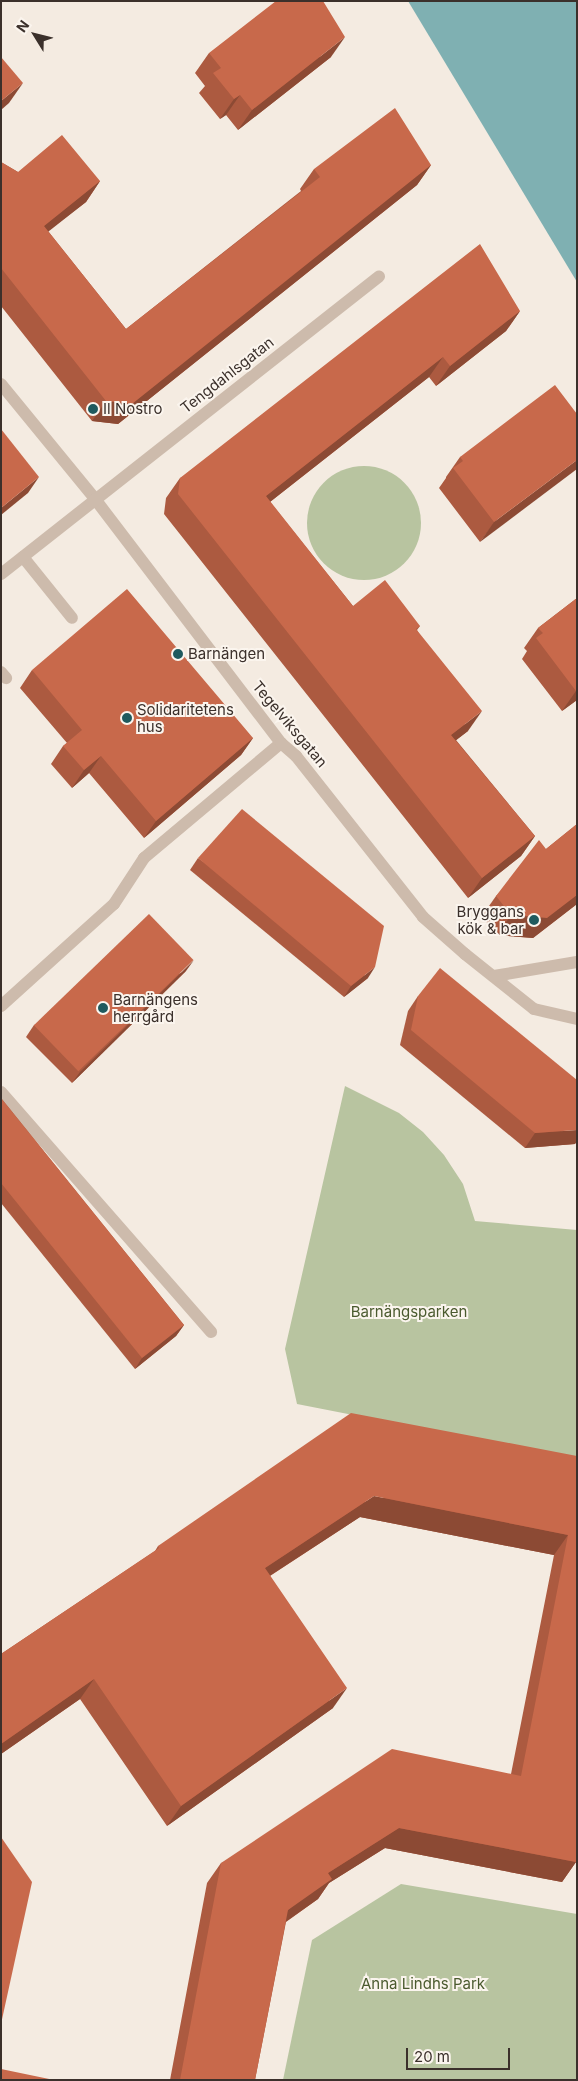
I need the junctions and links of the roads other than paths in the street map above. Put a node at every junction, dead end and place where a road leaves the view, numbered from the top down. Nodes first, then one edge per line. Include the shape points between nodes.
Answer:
1 (379, 277) dead end
2 (1, 384) edge
3 (96, 499) junction
4 (23, 557) junction
5 (1, 574) edge
6 (72, 618) dead end
7 (281, 743) junction
8 (577, 962) edge
9 (494, 976) junction
10 (1, 1006) edge
11 (577, 1019) edge
12 (1, 1092) edge
13 (211, 1332) dead end

1 - 3 street, Tengdahlsgatan
2 - 3 street, Tegelviksgatan
3 - 4 street, Tengdahlsgatan
3 - 7 street, Tegelviksgatan
4 - 5 street, Tengdahlsgatan
4 - 6 street
7 - 9 street, Tegelviksgatan via 296,756 422,917
7 - 10 street via 144,858 114,904
8 - 9 street
9 - 11 street, Tegelviksgatan via 534,1008
12 - 13 street

